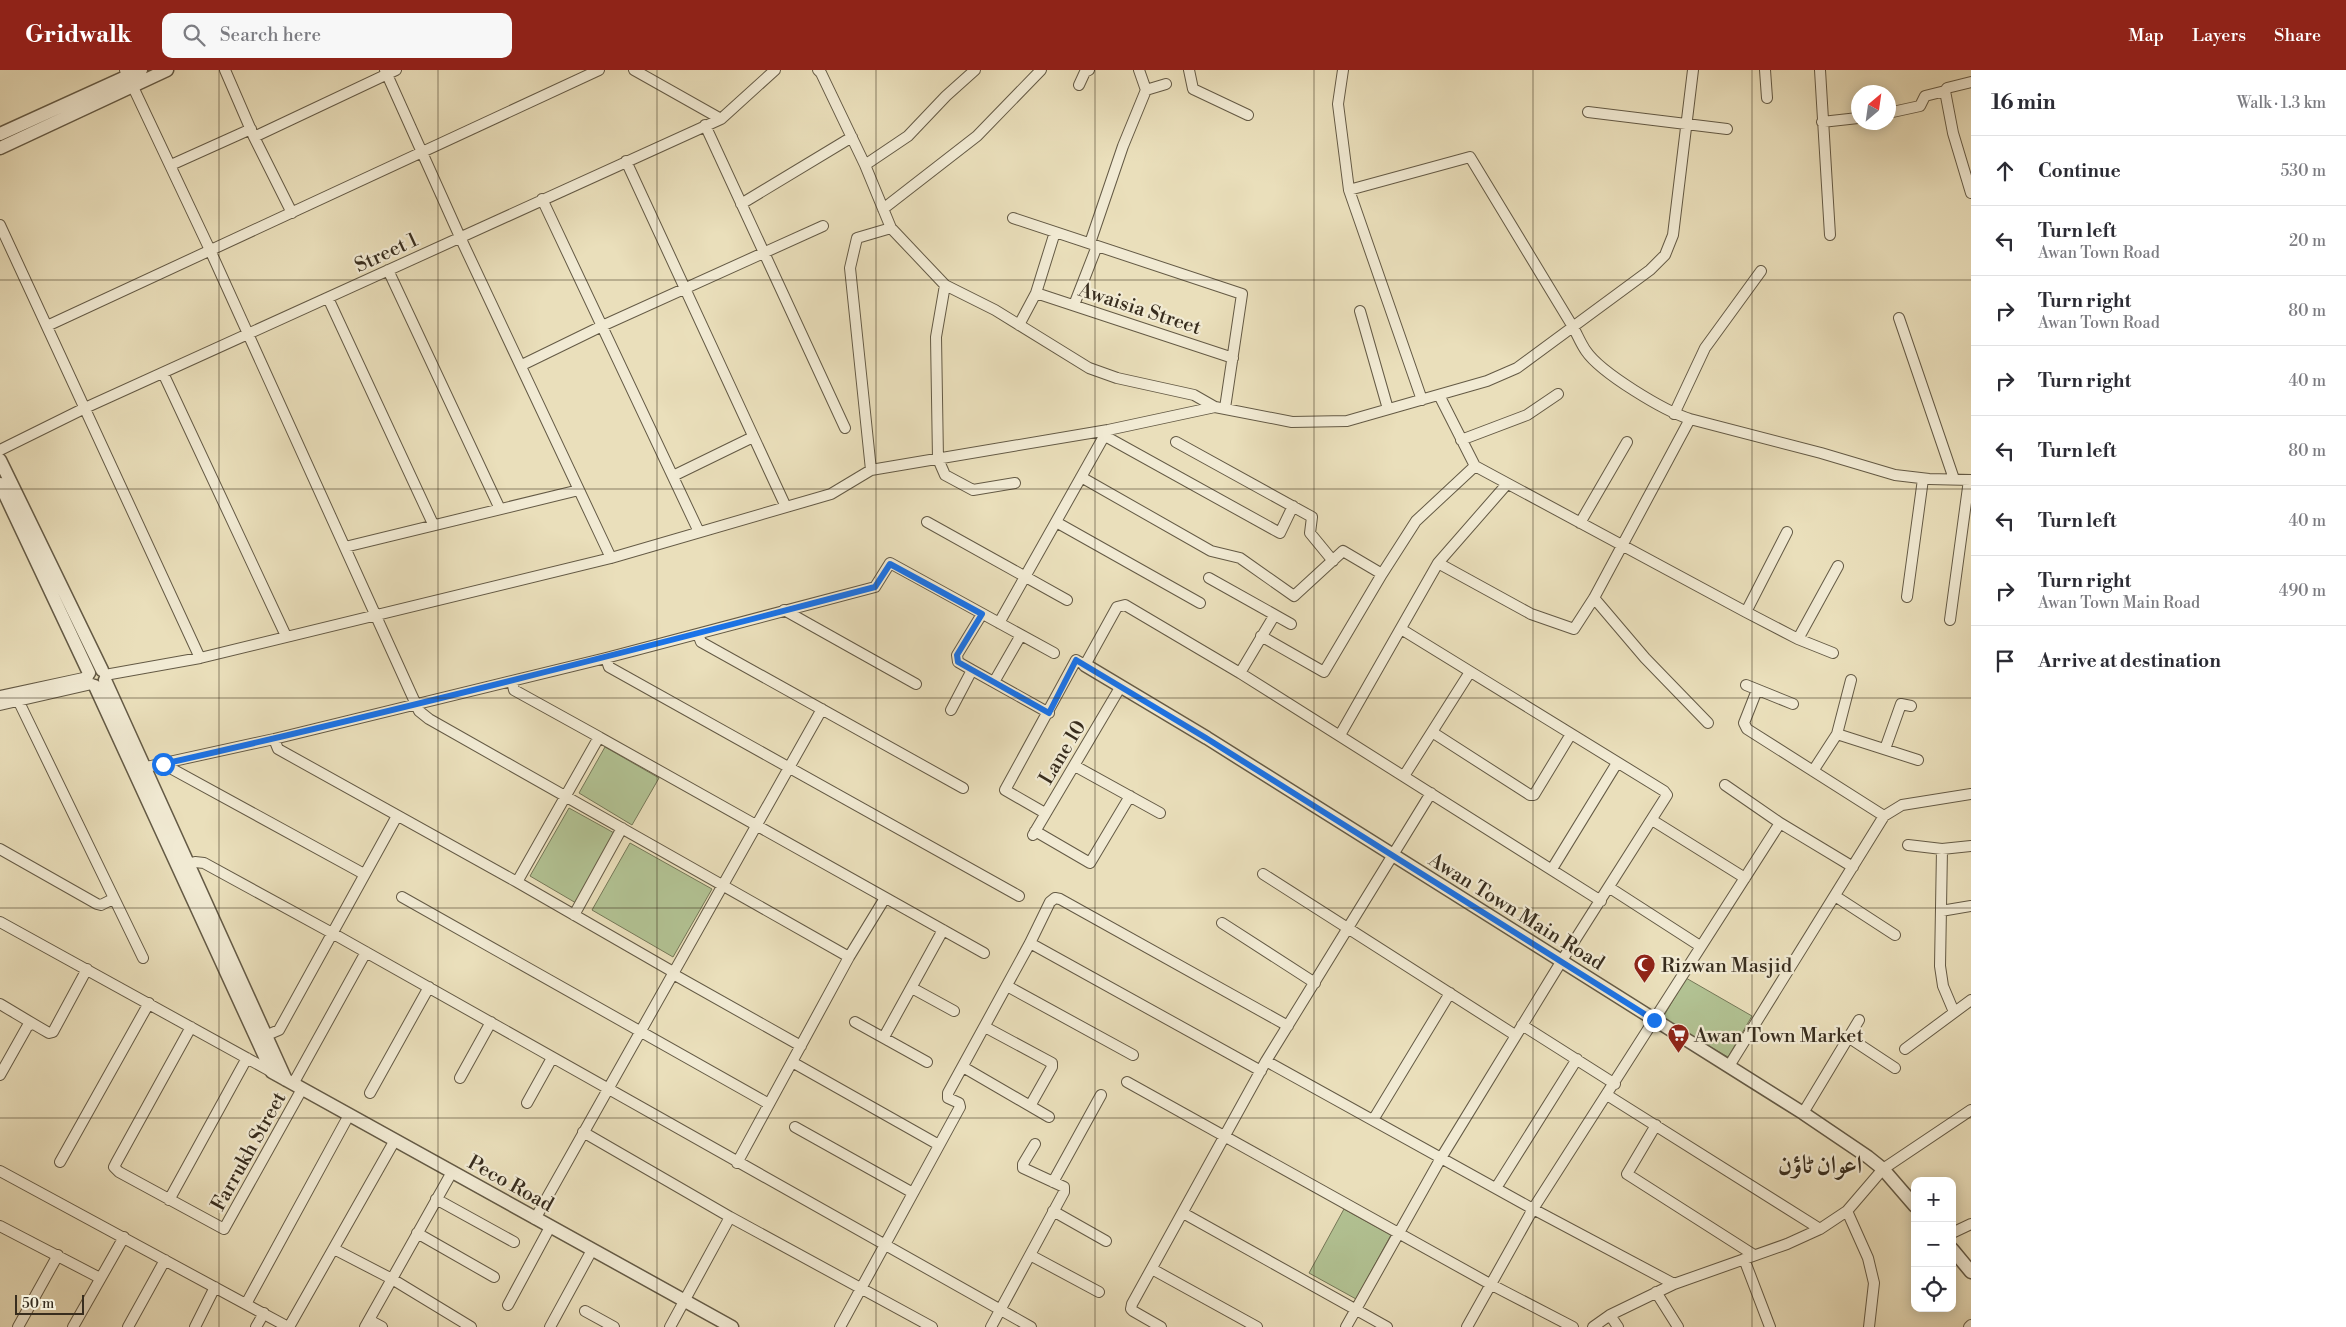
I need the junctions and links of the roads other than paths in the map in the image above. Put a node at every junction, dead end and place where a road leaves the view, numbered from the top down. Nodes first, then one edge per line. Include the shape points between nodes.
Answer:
1 (141, 70) edge
2 (167, 70) edge
3 (225, 70) edge
4 (599, 70) edge
5 (634, 70) edge
6 (775, 70) edge
7 (818, 70) edge
8 (975, 70) edge
9 (1041, 70) edge
10 (1089, 70) edge
11 (1139, 70) edge
12 (1189, 70) edge
13 (1343, 70) edge
14 (1693, 70) edge
15 (1765, 70) edge
16 (1820, 70) edge
17 (389, 71) edge
18 (129, 77) edge
19 (1971, 82) edge
20 (1166, 84) dead end
21 (1079, 85) dead end
22 (1146, 90) junction
23 (1945, 91) junction
24 (1766, 98) dead end
25 (1896, 111) edge
26 (1588, 112) dead end
27 (1248, 115) dead end
28 (720, 119) junction
29 (1851, 119) edge
30 (1822, 122) junction
31 (705, 125) junction
32 (1686, 125) junction
33 (1727, 129) dead end
34 (253, 133) junction
35 (0, 134) edge
36 (852, 137) junction
37 (0, 148) edge
38 (423, 153) junction
39 (626, 161) junction
40 (170, 165) junction
41 (865, 165) junction
42 (1349, 190) junction
43 (1971, 193) edge
44 (542, 199) junction
45 (741, 204) junction
46 (883, 209) junction
47 (292, 213) junction
48 (1013, 218) dead end
49 (0, 225) edge
50 (823, 226) dead end
51 (891, 228) junction
52 (1055, 232) junction
53 (1830, 235) dead end
54 (460, 237) junction
55 (1093, 245) junction
56 (210, 250) junction
57 (764, 253) junction
58 (388, 270) junction
59 (1761, 271) dead end
60 (945, 285) junction
61 (684, 289) junction
62 (1036, 293) junction
63 (328, 298) junction
64 (1074, 305) junction
65 (1360, 311) dead end
66 (1899, 318) dead end
67 (1019, 325) junction
68 (46, 326) junction
69 (602, 326) junction
70 (1573, 327) junction
71 (248, 333) junction
72 (1233, 358) junction
73 (522, 365) junction
74 (163, 373) junction
75 (1558, 394) dead end
76 (1439, 395) junction
77 (1422, 400) junction
78 (85, 408) junction
79 (1220, 408) junction
80 (1388, 410) junction
81 (1674, 414) junction
82 (1690, 419) junction
83 (844, 428) dead end
84 (1106, 433) junction
85 (753, 437) junction
86 (1461, 440) junction
87 (1176, 442) dead end
88 (1627, 442) dead end
89 (0, 450) edge
90 (938, 459) junction
91 (0, 460) edge
92 (1474, 466) junction
93 (871, 470) junction
94 (673, 476) junction
95 (1081, 477) junction
96 (1923, 479) junction
97 (1954, 479) junction
98 (1970, 480) edge
99 (1015, 483) dead end
100 (0, 484) edge
101 (1507, 484) junction
102 (579, 490) junction
103 (1293, 506) junction
104 (786, 507) junction
105 (500, 509) junction
106 (927, 522) dead end
107 (1056, 522) junction
108 (1580, 522) junction
109 (433, 524) junction
110 (699, 532) junction
111 (1787, 532) dead end
112 (1622, 545) junction
113 (345, 547) junction
114 (611, 558) junction
115 (1333, 561) junction
116 (1438, 563) junction
117 (1838, 566) dead end
118 (1382, 574) junction
119 (1025, 577) junction
120 (1209, 578) dead end
121 (1907, 597) dead end
122 (1594, 598) junction
123 (1067, 600) dead end
124 (1200, 603) dead end
125 (784, 610) junction
126 (1746, 612) junction
127 (982, 614) junction
128 (376, 616) junction
129 (1274, 616) junction
130 (1950, 620) dead end
131 (999, 623) junction
132 (1291, 624) dead end
133 (1401, 629) junction
134 (698, 634) junction
135 (1021, 635) junction
136 (286, 636) junction
137 (1262, 636) junction
138 (1798, 639) junction
139 (1054, 653) dead end
140 (1833, 653) dead end
141 (200, 658) junction
142 (606, 658) junction
143 (1085, 665) junction
144 (972, 670) junction
145 (1470, 672) junction
146 (1240, 673) junction
147 (96, 678) junction
148 (1852, 680) dead end
149 (512, 681) junction
150 (994, 682) junction
151 (916, 684) dead end
152 (1746, 685) dead end
153 (1121, 686) junction
154 (1757, 690) junction
155 (0, 696) edge
156 (18, 700) junction
157 (416, 704) junction
158 (1792, 704) dead end
159 (0, 705) edge
160 (1911, 706) dead end
161 (822, 709) junction
162 (951, 710) dead end
163 (1049, 713) junction
164 (1708, 724) dead end
165 (1432, 732) junction
166 (1571, 734) junction
167 (1837, 734) junction
168 (1340, 735) junction
169 (599, 737) junction
170 (274, 739) junction
171 (1885, 749) junction
172 (1918, 760) dead end
173 (1617, 763) junction
174 (163, 764) junction
175 (1075, 766) junction
176 (139, 768) junction
177 (790, 768) junction
178 (1813, 771) junction
179 (1404, 776) junction
180 (1724, 785) dead end
181 (963, 788) dead end
182 (1431, 793) junction
183 (1971, 794) edge
184 (566, 796) junction
185 (1130, 796) junction
186 (1045, 813) junction
187 (1160, 813) dead end
188 (397, 816) junction
189 (1884, 816) junction
190 (1652, 820) junction
191 (1780, 823) junction
192 (756, 826) junction
193 (622, 828) junction
194 (1908, 845) dead end
195 (1971, 846) edge
196 (0, 849) edge
197 (1942, 849) junction
198 (1393, 855) junction
199 (183, 864) junction
200 (1853, 867) junction
201 (1552, 869) junction
202 (364, 874) junction
203 (1262, 874) dead end
204 (1746, 878) junction
205 (517, 882) junction
206 (722, 886) junction
207 (1610, 888) junction
208 (1019, 896) dead end
209 (1835, 896) junction
210 (402, 897) dead end
211 (885, 898) junction
212 (113, 899) junction
213 (1602, 901) junction
214 (1971, 906) edge
215 (1941, 911) junction
216 (574, 915) junction
217 (0, 922) edge
218 (1222, 923) dead end
219 (1348, 927) junction
220 (943, 930) junction
221 (332, 933) junction
222 (1895, 935) dead end
223 (1030, 943) junction
224 (1700, 946) junction
225 (366, 952) junction
226 (984, 953) dead end
227 (143, 958) dead end
228 (849, 958) junction
229 (1561, 962) junction
230 (87, 969) junction
231 (674, 973) junction
232 (1315, 982) junction
233 (1007, 986) junction
234 (429, 987) junction
235 (912, 988) junction
236 (1450, 993) junction
237 (1971, 1000) edge
238 (149, 1003) junction
239 (0, 1004) edge
240 (954, 1011) dead end
241 (1954, 1012) junction
242 (1654, 1020) junction
243 (1859, 1020) dead end
244 (491, 1022) junction
245 (855, 1022) dead end
246 (31, 1024) junction
247 (1522, 1025) junction
248 (1288, 1026) junction
249 (191, 1027) junction
250 (985, 1027) junction
251 (641, 1030) junction
252 (1515, 1035) junction
253 (262, 1037) junction
254 (884, 1037) junction
255 (1848, 1037) junction
256 (801, 1046) junction
257 (1905, 1049) dead end
258 (1133, 1055) dead end
259 (247, 1058) junction
260 (552, 1058) junction
261 (1577, 1059) junction
262 (1266, 1061) junction
263 (792, 1062) junction
264 (927, 1062) dead end
265 (1729, 1066) junction
266 (963, 1067) junction
267 (1895, 1068) dead end
268 (1261, 1071) junction
269 (272, 1072) junction
270 (0, 1075) edge
271 (460, 1078) dead end
272 (1127, 1082) dead end
273 (294, 1084) junction
274 (1615, 1084) junction
275 (609, 1090) junction
276 (370, 1092) dead end
277 (1101, 1095) dead end
278 (1607, 1095) junction
279 (527, 1103) dead end
280 (769, 1104) junction
281 (1030, 1106) junction
282 (1971, 1110) edge
283 (1803, 1113) junction
284 (349, 1115) junction
285 (1049, 1117) dead end
286 (1373, 1120) junction
287 (1656, 1125) junction
288 (795, 1127) dead end
289 (583, 1132) junction
290 (1224, 1137) junction
291 (395, 1140) junction
292 (1035, 1144) dead end
293 (939, 1145) junction
294 (1441, 1158) junction
295 (60, 1162) dead end
296 (737, 1163) junction
297 (1883, 1170) junction
298 (0, 1171) edge
299 (452, 1172) junction
300 (1053, 1182) junction
301 (1496, 1188) junction
302 (913, 1193) junction
303 (436, 1199) junction
304 (169, 1200) junction
305 (1911, 1202) edge
306 (1533, 1209) junction
307 (1847, 1211) junction
308 (1053, 1212) junction
309 (1182, 1214) junction
310 (730, 1217) junction
311 (535, 1219) junction
312 (1971, 1224) edge
313 (0, 1226) edge
314 (550, 1227) junction
315 (1820, 1229) junction
316 (1956, 1231) edge
317 (417, 1233) junction
318 (1398, 1233) junction
319 (124, 1237) junction
320 (514, 1242) dead end
321 (1106, 1242) dead end
322 (885, 1246) junction
323 (334, 1248) junction
324 (592, 1250) junction
325 (1030, 1254) junction
326 (1956, 1254) edge
327 (58, 1255) junction
328 (1749, 1257) junction
329 (165, 1260) junction
330 (1152, 1269) junction
331 (1971, 1272) edge
332 (494, 1277) dead end
333 (100, 1278) junction
334 (392, 1280) junction
335 (1490, 1284) junction
336 (1674, 1284) junction
337 (215, 1287) junction
338 (862, 1288) junction
339 (1099, 1292) dead end
340 (1656, 1292) junction
341 (685, 1301) junction
342 (246, 1304) junction
343 (508, 1305) dead end
344 (585, 1310) dead end
345 (1001, 1310) junction
346 (1355, 1310) junction
347 (264, 1313) junction
348 (1610, 1314) junction
349 (367, 1324) edge
350 (18, 1327) edge
351 (73, 1327) edge
352 (128, 1327) edge
353 (194, 1327) edge
354 (256, 1327) edge
355 (288, 1327) edge
356 (382, 1327) edge
357 (471, 1327) edge
358 (550, 1327) edge
359 (614, 1327) edge
360 (670, 1327) edge
361 (732, 1327) edge
362 (840, 1327) edge
363 (932, 1327) edge
364 (991, 1327) edge
365 (1031, 1327) edge
366 (1161, 1327) edge
367 (1257, 1327) edge
368 (1346, 1327) edge
369 (1387, 1327) edge
370 (1467, 1327) edge
371 (1573, 1327) edge
372 (1593, 1327) edge
373 (1618, 1327) edge
374 (1678, 1327) edge
375 (1770, 1327) edge
376 (1869, 1327) edge

1 - 18 street
2 - 18 street
3 - 34 street
4 - 38 street
5 - 28 street
6 - 28 street, Street 1
7 - 36 street
8 - 41 street via 908,136
9 - 46 street via 977,136
10 - 21 street
11 - 22 street
12 - 27 street via 1194,90
13 - 42 street via 1338,104
14 - 32 street
15 - 24 street
16 - 30 street
17 - 34 street
17 - 38 street
18 - 35 street
18 - 37 street
18 - 40 street
19 - 23 street
20 - 22 street
22 - 55 street via 1123,146
23 - 25 street via 1925,96 1920,106
23 - 43 street via 1953,133
26 - 32 street
28 - 31 street, Street 1
29 - 30 street
30 - 53 street
31 - 39 street, Street 1
31 - 45 street
32 - 33 street
32 - 70 street via 1673,235 1665,255 1650,270
34 - 40 street
34 - 47 street
36 - 41 street
36 - 45 street
38 - 47 street
38 - 54 street
39 - 44 street, Street 1
39 - 61 street
40 - 56 street
41 - 46 street
42 - 70 street via 1470,157
42 - 77 street
44 - 54 street, Street 1
44 - 69 street
45 - 57 street
46 - 51 street
47 - 56 street
48 - 52 street
49 - 68 street
50 - 57 street
51 - 60 street
51 - 93 street via 857,238 850,268
52 - 55 street
52 - 62 street
54 - 58 street, Street 1
54 - 73 street
55 - 64 street
55 - 72 street via 1242,294
56 - 68 street
56 - 71 street
57 - 61 street
57 - 83 street
58 - 63 street, Street 1
58 - 105 street
59 - 81 street via 1704,348
60 - 67 street
60 - 90 street via 936,337
61 - 69 street
61 - 85 street
62 - 64 street, Awaisia Street
62 - 67 street
63 - 71 street, Street 1
63 - 109 street
64 - 72 street, Awaisia Street
65 - 80 street
66 - 97 street
67 - 79 street via 1089,368 1117,378 1194,395
68 - 78 street
69 - 73 street
69 - 94 street
70 - 76 street via 1517,368
70 - 81 street via 1586,352 1620,381
71 - 74 street, Street 1
71 - 113 street
72 - 79 street
73 - 102 street
74 - 78 street, Street 1
74 - 136 street
75 - 86 street via 1527,415
76 - 77 street
76 - 86 street
77 - 80 street
78 - 89 street, Street 1
78 - 141 street
79 - 80 street via 1292,422 1347,421
79 - 84 street
81 - 82 street
82 - 96 street via 1895,475
82 - 112 street
84 - 90 street
84 - 95 street
84 - 103 street via 1280,533
85 - 94 street
85 - 104 street
86 - 92 street
87 - 103 street
88 - 108 street
90 - 93 street
90 - 99 street via 945,475 972,490
91 - 147 street
92 - 101 street
92 - 118 street via 1416,521
93 - 104 street via 832,494
94 - 110 street
95 - 107 street
95 - 115 street via 1211,551 1240,558 1294,596
96 - 97 street
96 - 121 street
97 - 98 street
98 - 130 street
100 - 147 street
101 - 108 street
101 - 116 street
102 - 105 street
102 - 114 street
103 - 115 street via 1312,517 1310,533
104 - 110 street
105 - 109 street
106 - 119 street
107 - 119 street
107 - 124 street
108 - 112 street
109 - 113 street
110 - 114 street
111 - 126 street
112 - 122 street
112 - 126 street
113 - 128 street
114 - 128 street
115 - 118 street via 1343,551
116 - 122 street via 1531,614 1570,629 1577,626
116 - 133 street
117 - 138 street
118 - 137 street via 1324,672
119 - 123 street
119 - 131 street
120 - 129 street
122 - 164 street
125 - 127 street via 875,587 890,564
125 - 134 street
125 - 151 street
126 - 138 street
127 - 131 street
127 - 144 street via 957,655 958,662
128 - 136 street
128 - 157 street
129 - 132 street
129 - 137 street
131 - 135 street
133 - 145 street
133 - 168 street
134 - 142 street
134 - 161 street via 701,642
135 - 139 street
135 - 150 street
136 - 141 street
137 - 146 street
138 - 140 street
141 - 147 street
142 - 149 street
142 - 177 street via 609,667
143 - 146 street via 1121,604
143 - 153 street, Awan Town Main Road
143 - 163 street via 1076,660
144 - 150 street
144 - 162 street
145 - 165 street
145 - 166 street
146 - 168 street
147 - 155 street
147 - 156 street
147 - 176 street
148 - 167 street
149 - 157 street
149 - 169 street via 514,690
150 - 163 street
152 - 154 street
153 - 175 street, Lane 10
153 - 198 street, Awan Town Main Road
154 - 158 street
154 - 178 street via 1744,727
156 - 159 street
156 - 212 street
157 - 170 street
157 - 184 street via 429,720
160 - 171 street via 1900,704
161 - 177 street
161 - 181 street
163 - 186 street via 1005,790
165 - 166 street via 1530,795 1534,795
165 - 179 street
166 - 173 street
167 - 171 street
167 - 178 street
168 - 179 street
169 - 184 street
169 - 192 street
170 - 174 street
170 - 188 street via 278,749
171 - 172 street
173 - 190 street via 1664,791 1666,795
173 - 201 street
174 - 176 street
174 - 202 street
175 - 185 street
175 - 186 street, Lane 10
176 - 199 street
177 - 192 street
177 - 208 street
178 - 189 street
179 - 182 street
180 - 191 street
182 - 198 street
182 - 201 street
183 - 189 street via 1902,805
184 - 193 street
184 - 205 street
185 - 186 street, Lane 10 via 1090,864 1034,833
185 - 187 street
188 - 202 street
188 - 205 street
189 - 200 street
190 - 204 street
190 - 207 street
191 - 200 street
191 - 204 street
192 - 206 street
192 - 211 street
193 - 206 street
193 - 216 street
194 - 197 street
195 - 197 street
196 - 212 street via 97,904
197 - 215 street
198 - 219 street
198 - 229 street, Awan Town Main Road
199 - 221 street via 204,863
199 - 253 street
200 - 209 street
201 - 213 street
202 - 221 street
203 - 219 street
204 - 224 street
205 - 216 street
206 - 228 street
206 - 231 street
207 - 213 street
207 - 224 street
209 - 222 street
209 - 265 street
210 - 251 street
211 - 220 street
211 - 228 street
212 - 227 street
213 - 229 street
214 - 215 street
215 - 241 street via 1940,966 1943,986
216 - 231 street
217 - 230 street
218 - 232 street
219 - 232 street
219 - 236 street
220 - 226 street
220 - 235 street
221 - 225 street
221 - 253 street via 279,1030
223 - 233 street
223 - 248 street via 1050,902 1060,898
223 - 268 street
224 - 242 street
225 - 234 street
225 - 273 street, Farrukh Street
228 - 256 street
229 - 242 street, Awan Town Main Road
229 - 247 street
230 - 238 street
230 - 246 street via 53,1032
231 - 251 street
231 - 256 street
232 - 248 street
233 - 250 street
233 - 258 street
234 - 244 street
234 - 276 street
235 - 240 street
235 - 254 street
236 - 252 street
236 - 286 street
237 - 241 street
238 - 249 street
238 - 295 street
239 - 246 street
241 - 257 street
242 - 265 street, Awan Town Main Road
242 - 274 street
243 - 255 street
244 - 260 street
244 - 271 street
245 - 254 street
246 - 270 street
247 - 252 street
247 - 261 street
248 - 262 street
249 - 259 street
249 - 304 street via 114,1167
250 - 266 street
250 - 281 street via 1052,1063
251 - 275 street
251 - 280 street
252 - 294 street
253 - 269 street
253 - 273 street
254 - 264 street
255 - 267 street
255 - 283 street
256 - 263 street
259 - 269 street
259 - 304 street
260 - 275 street
260 - 279 street
261 - 274 street
261 - 301 street
262 - 268 street
262 - 286 street
263 - 280 street
263 - 293 street
265 - 283 street, Awan Town Main Road
266 - 281 street
266 - 293 street via 947,1096 960,1107
268 - 290 street
269 - 273 street, Peco Road
272 - 290 street
273 - 284 street, Peco Road
273 - 304 street, Farrukh Street via 224,1229
274 - 278 street
275 - 289 street
275 - 296 street
277 - 300 street
278 - 287 street
278 - 306 street
280 - 296 street
281 - 285 street
282 - 297 street
283 - 297 street, Awan Town Main Road
284 - 291 street, Peco Road
284 - 342 street
286 - 294 street
287 - 315 street
287 - 328 street via 1627,1174
288 - 302 street
289 - 310 street
289 - 311 street
290 - 309 street
290 - 318 street
291 - 299 street, Peco Road
291 - 323 street
292 - 300 street via 1022,1164 1023,1168
293 - 302 street
294 - 301 street
294 - 318 street
296 - 322 street
297 - 305 street, Awan Town Main Road
297 - 307 street
298 - 319 street
299 - 303 street
299 - 311 street, Peco Road
300 - 308 street via 1064,1190
301 - 306 street
302 - 322 street
303 - 317 street
303 - 320 street
306 - 335 street
306 - 336 street
307 - 315 street
307 - 376 street via 1868,1258 1874,1282
308 - 321 street
308 - 325 street
309 - 330 street
309 - 346 street
310 - 338 street
310 - 341 street
311 - 314 street, Peco Road
312 - 316 street
313 - 327 street
314 - 324 street, Peco Road
314 - 343 street
315 - 328 street
317 - 332 street
317 - 334 street
318 - 335 street
318 - 346 street
319 - 329 street
319 - 333 street
322 - 338 street
322 - 345 street
323 - 334 street
323 - 355 street
324 - 341 street, Peco Road
324 - 358 street
325 - 339 street
325 - 345 street
326 - 331 street
327 - 333 street
327 - 350 street
328 - 336 street
328 - 375 street
329 - 337 street
329 - 352 street
330 - 366 street via 1131,1309
330 - 367 street
333 - 351 street
334 - 349 street
334 - 357 street
335 - 370 street
335 - 371 street
336 - 340 street
337 - 342 street
337 - 353 street
338 - 362 street
338 - 363 street
340 - 348 street
340 - 374 street
341 - 360 street
341 - 361 street, Peco Road
342 - 347 street
344 - 359 street
345 - 364 street
345 - 365 street
346 - 368 street
346 - 369 street
347 - 354 street
347 - 355 street
348 - 372 street
348 - 373 street
349 - 356 street

